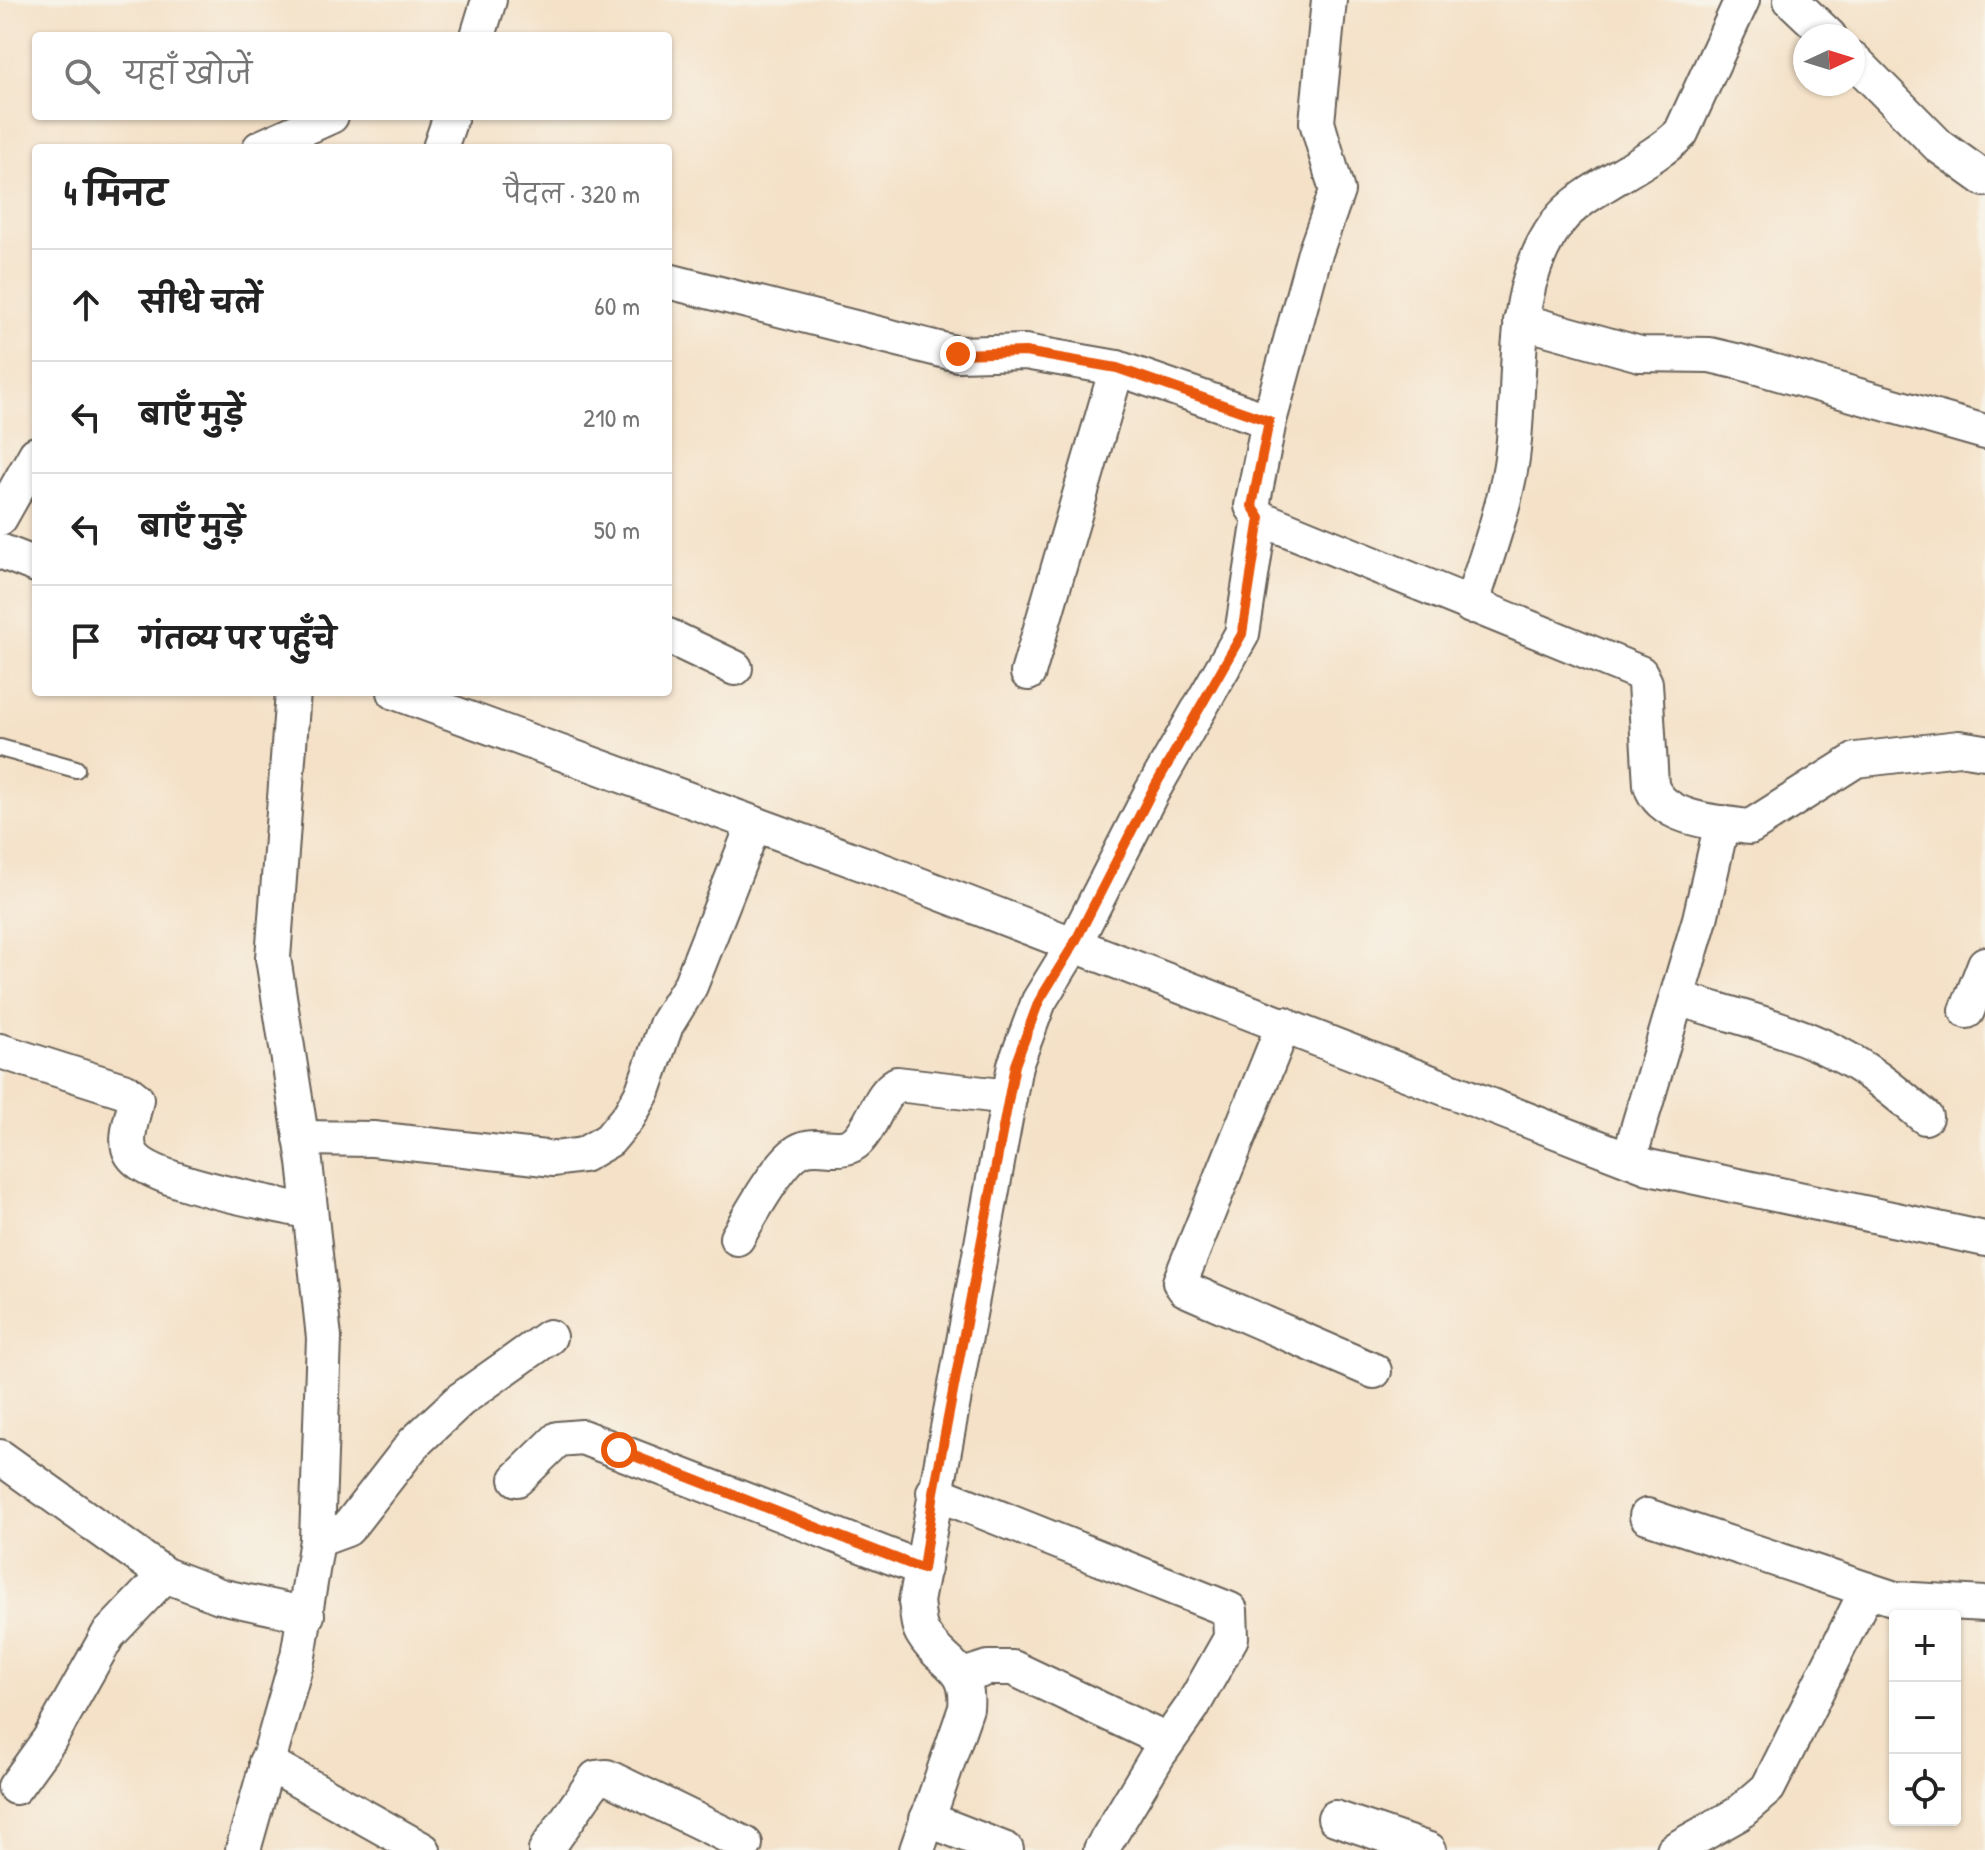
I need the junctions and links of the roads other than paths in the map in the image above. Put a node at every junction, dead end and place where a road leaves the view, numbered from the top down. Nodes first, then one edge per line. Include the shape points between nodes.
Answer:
1 (489, 0) edge
2 (1329, 0) edge
3 (1742, 0) edge
4 (1791, 0) edge
5 (1816, 24) edge
6 (479, 32) edge
7 (1865, 71) edge
8 (322, 120) edge
9 (450, 120) edge
10 (269, 144) edge
11 (441, 144) edge
12 (1985, 179) edge
13 (672, 282) edge
14 (1521, 321) junction
15 (1117, 368) junction
16 (1269, 421) junction
17 (1985, 432) edge
18 (32, 461) edge
19 (0, 518) edge
20 (1260, 518) junction
21 (0, 551) edge
22 (32, 563) edge
23 (1471, 606) junction
24 (672, 638) edge
25 (735, 668) dead end
26 (1028, 673) dead end
27 (293, 696) edge
28 (406, 696) edge
29 (0, 748) edge
30 (1985, 752) edge
31 (76, 769) dead end
32 (1722, 823) junction
33 (754, 824) junction
34 (1074, 944) junction
35 (1985, 964) edge
36 (1677, 998) junction
37 (1967, 1011) dead end
38 (1284, 1024) junction
39 (0, 1051) edge
40 (1009, 1097) junction
41 (1925, 1117) dead end
42 (301, 1138) junction
43 (1629, 1159) junction
44 (310, 1212) junction
45 (737, 1238) dead end
46 (1985, 1239) edge
47 (549, 1337) dead end
48 (1374, 1371) dead end
49 (0, 1457) edge
50 (517, 1479) dead end
51 (934, 1492) junction
52 (1647, 1516) dead end
53 (317, 1540) junction
54 (923, 1569) junction
55 (165, 1575) junction
56 (1867, 1590) junction
57 (1985, 1604) edge
58 (307, 1615) junction
59 (963, 1676) junction
60 (1167, 1741) junction
61 (266, 1762) junction
62 (15, 1787) dead end
63 (1335, 1818) dead end
64 (922, 1834) edge
65 (745, 1844) dead end
66 (243, 1850) edge
67 (423, 1850) edge
68 (546, 1850) edge
69 (1006, 1850) edge
70 (1101, 1850) edge
71 (1429, 1850) edge
72 (1674, 1850) edge

1 - 6 street
2 - 16 street via 1317,122 1337,191
3 - 14 street via 1681,133 1560,219 1542,247
4 - 5 street
7 - 12 street via 1939,146
8 - 10 street
9 - 11 street
13 - 15 street via 958,354 1025,352
14 - 17 street via 1640,354 1710,355 1740,362
14 - 23 street via 1511,465
15 - 16 street
15 - 26 street
16 - 20 street via 1252,506
18 - 19 street
20 - 23 street
20 - 34 street via 1242,634 1150,795
21 - 22 street
23 - 32 street via 1640,673 1655,797 1666,808
24 - 25 street
27 - 42 street via 273,958
28 - 33 street
29 - 31 lane
30 - 32 street via 1959,748 1856,760 1750,827
32 - 36 street
33 - 34 street
33 - 42 street via 690,986 666,1025 643,1091 609,1140 583,1155 554,1159 373,1139
34 - 38 street
34 - 40 street via 1039,1001
35 - 37 street
36 - 41 street via 1791,1034 1849,1060
36 - 43 street
38 - 43 street
38 - 48 street via 1180,1282 1185,1289
39 - 44 street via 126,1091 136,1099 128,1143 131,1155 160,1177
40 - 45 street via 903,1083 892,1086 857,1141 847,1148 800,1150 792,1156
40 - 51 street
42 - 44 street
43 - 46 street
44 - 53 street via 324,1338
47 - 53 street via 460,1400 414,1443 347,1529
49 - 55 street
50 - 54 street via 558,1439 582,1437
51 - 54 street
51 - 60 street via 1230,1610 1231,1638
52 - 56 street
53 - 58 street
54 - 59 street via 916,1602 923,1634
55 - 58 street via 220,1596
55 - 62 street via 108,1635 49,1740
56 - 57 street via 1895,1599
56 - 72 street via 1768,1788 1738,1814
58 - 61 street
59 - 60 street via 1013,1668
59 - 64 street via 966,1708
60 - 70 street
61 - 66 street
61 - 67 street
63 - 71 street
64 - 69 street
65 - 68 street via 607,1777 596,1778 586,1788

